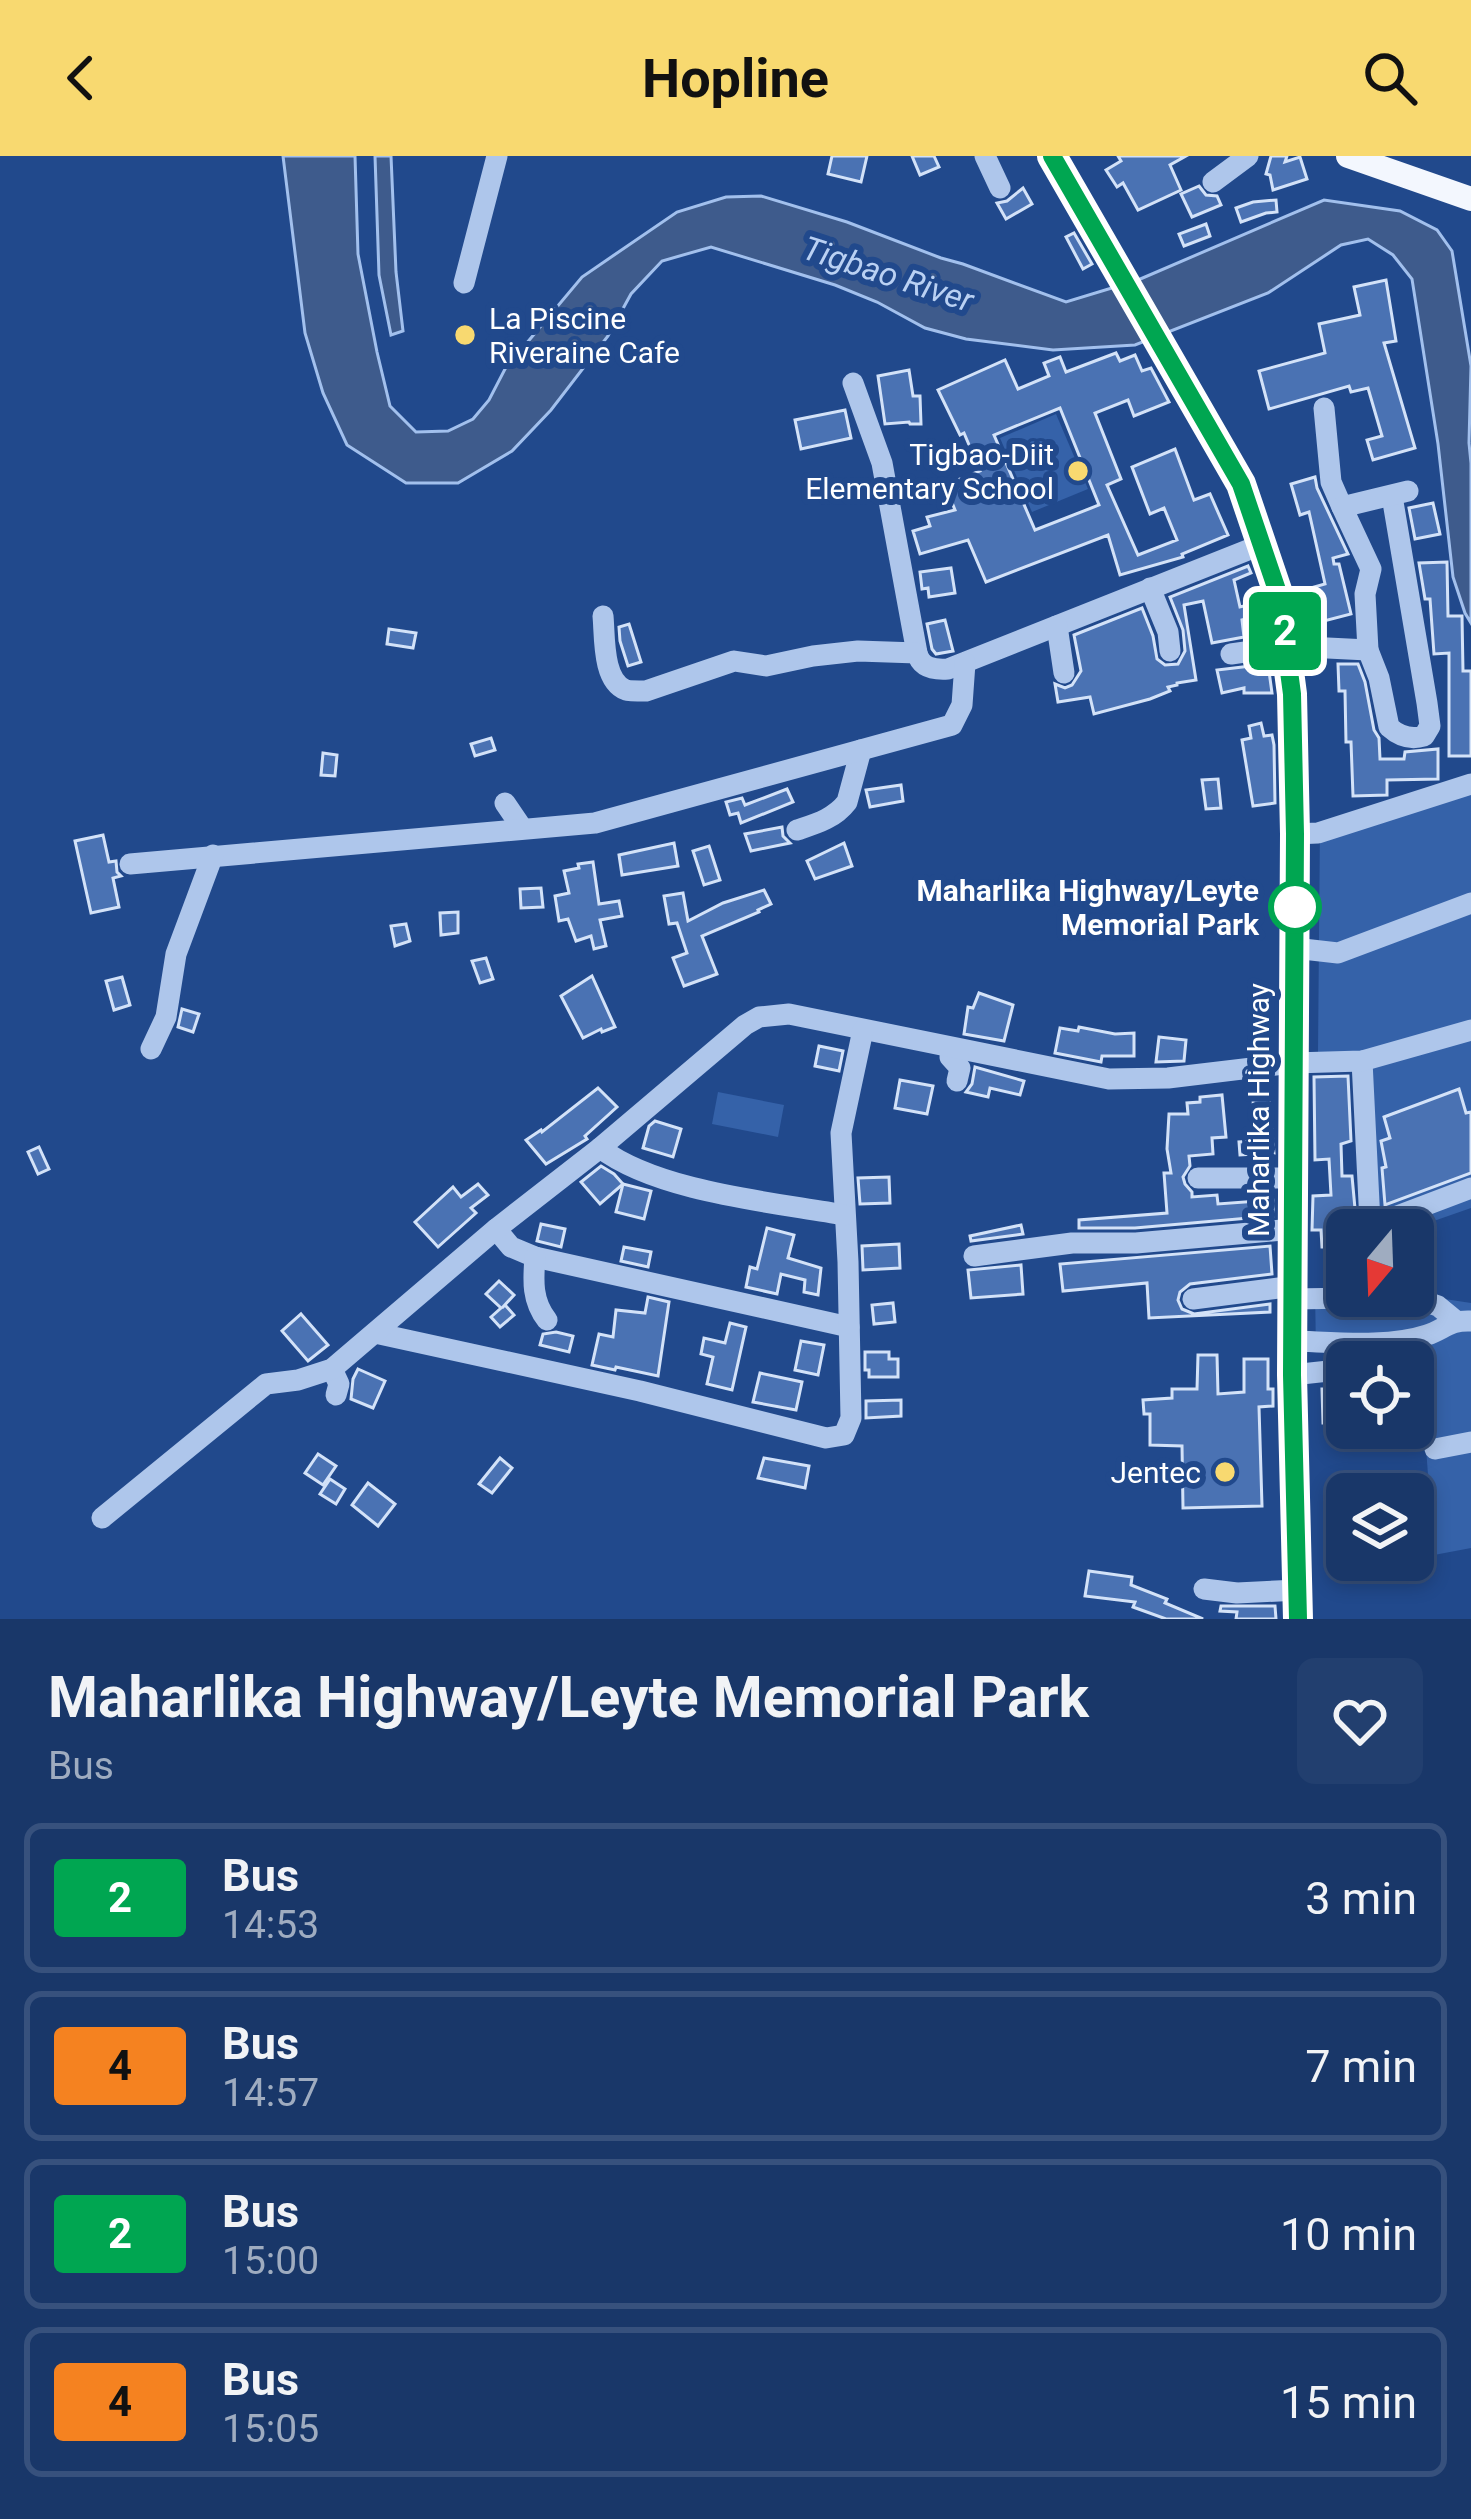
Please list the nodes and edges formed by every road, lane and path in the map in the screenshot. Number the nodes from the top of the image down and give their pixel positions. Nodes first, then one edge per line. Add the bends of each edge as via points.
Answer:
1 (497, 156) edge
2 (985, 156) edge
3 (1052, 156) edge
4 (1248, 156) edge
5 (1348, 156) edge
6 (1398, 164) edge
7 (1213, 182) dead end
8 (1000, 188) dead end
9 (1471, 199) edge
10 (464, 283) dead end
11 (853, 383) dead end
12 (1324, 408) dead end
13 (1342, 507) junction
14 (1263, 544) junction
15 (1402, 565) junction
16 (1371, 569) junction
17 (1150, 588) junction
18 (603, 616) dead end
19 (1057, 626) junction
20 (1287, 646) junction
21 (1368, 650) junction
22 (1170, 651) dead end
23 (916, 653) junction
24 (1231, 654) dead end
25 (965, 663) junction
26 (1064, 673) dead end
27 (861, 750) junction
28 (1471, 784) edge
29 (505, 803) dead end
30 (522, 828) junction
31 (796, 830) dead end
32 (1295, 834) junction
33 (213, 856) junction
34 (130, 864) dead end
35 (1471, 903) edge
36 (1294, 948) junction
37 (862, 1030) junction
38 (1471, 1030) edge
39 (151, 1048) dead end
40 (951, 1048) junction
41 (1362, 1061) junction
42 (1293, 1063) junction
43 (957, 1081) dead end
44 (600, 1148) junction
45 (1198, 1178) dead end
46 (1294, 1178) junction
47 (1471, 1188) edge
48 (844, 1215) junction
49 (496, 1229) junction
50 (1294, 1229) junction
51 (974, 1256) dead end
52 (535, 1257) junction
53 (1293, 1292) junction
54 (1193, 1299) dead end
55 (547, 1320) dead end
56 (1463, 1321) edge
57 (849, 1327) junction
58 (375, 1333) junction
59 (1292, 1341) junction
60 (332, 1369) junction
61 (1326, 1371) edge
62 (1292, 1375) junction
63 (336, 1395) dead end
64 (1471, 1442) edge
65 (1435, 1449) dead end
66 (102, 1518) dead end
67 (1204, 1589) dead end
68 (1298, 1605) edge

1 - 10 street
2 - 8 street
3 - 14 highway, Maharlika Highway via 1241,484
4 - 7 street
5 - 6 main road
6 - 9 main road
11 - 23 street via 882,464
12 - 13 street via 1331,482
13 - 15 street via 1400,494
13 - 16 street
14 - 17 street
14 - 20 highway, Maharlika Highway
15 - 16 street
15 - 21 street via 1430,726 1424,736 1389,727
16 - 21 street
17 - 19 street
17 - 22 street
18 - 23 street via 611,674 633,691 734,661 766,666 858,651
19 - 25 street
19 - 26 street
20 - 21 street
20 - 24 street
20 - 32 highway, Maharlika Highway
23 - 25 street via 936,670
25 - 27 street via 955,722
27 - 30 street via 595,823
27 - 31 street via 842,809
28 - 32 street
29 - 30 street
30 - 33 street
32 - 36 highway, Maharlika Highway
33 - 34 street
33 - 39 street
35 - 36 street via 1338,953
36 - 42 highway, Maharlika Highway
37 - 40 street
37 - 44 street via 789,1014 759,1017
37 - 48 street via 841,1133
38 - 41 street
40 - 42 street via 1109,1079
40 - 43 street
41 - 42 street
41 - 47 street via 1370,1223
42 - 46 highway, Maharlika Highway
44 - 48 street via 656,1177
44 - 49 street
45 - 46 street
46 - 50 highway, Maharlika Highway
48 - 57 street
49 - 52 street
49 - 58 street
50 - 51 street
50 - 53 highway, Maharlika Highway
52 - 55 street via 537,1308
52 - 57 street
53 - 54 street
53 - 56 street via 1412,1297
53 - 59 highway, Maharlika Highway
56 - 59 street via 1387,1341
57 - 58 street via 851,1418 837,1438
58 - 60 street
59 - 62 highway, Maharlika Highway
60 - 63 street
60 - 66 street via 266,1384
61 - 62 street
62 - 68 highway, Maharlika Highway
64 - 65 street
67 - 68 street

